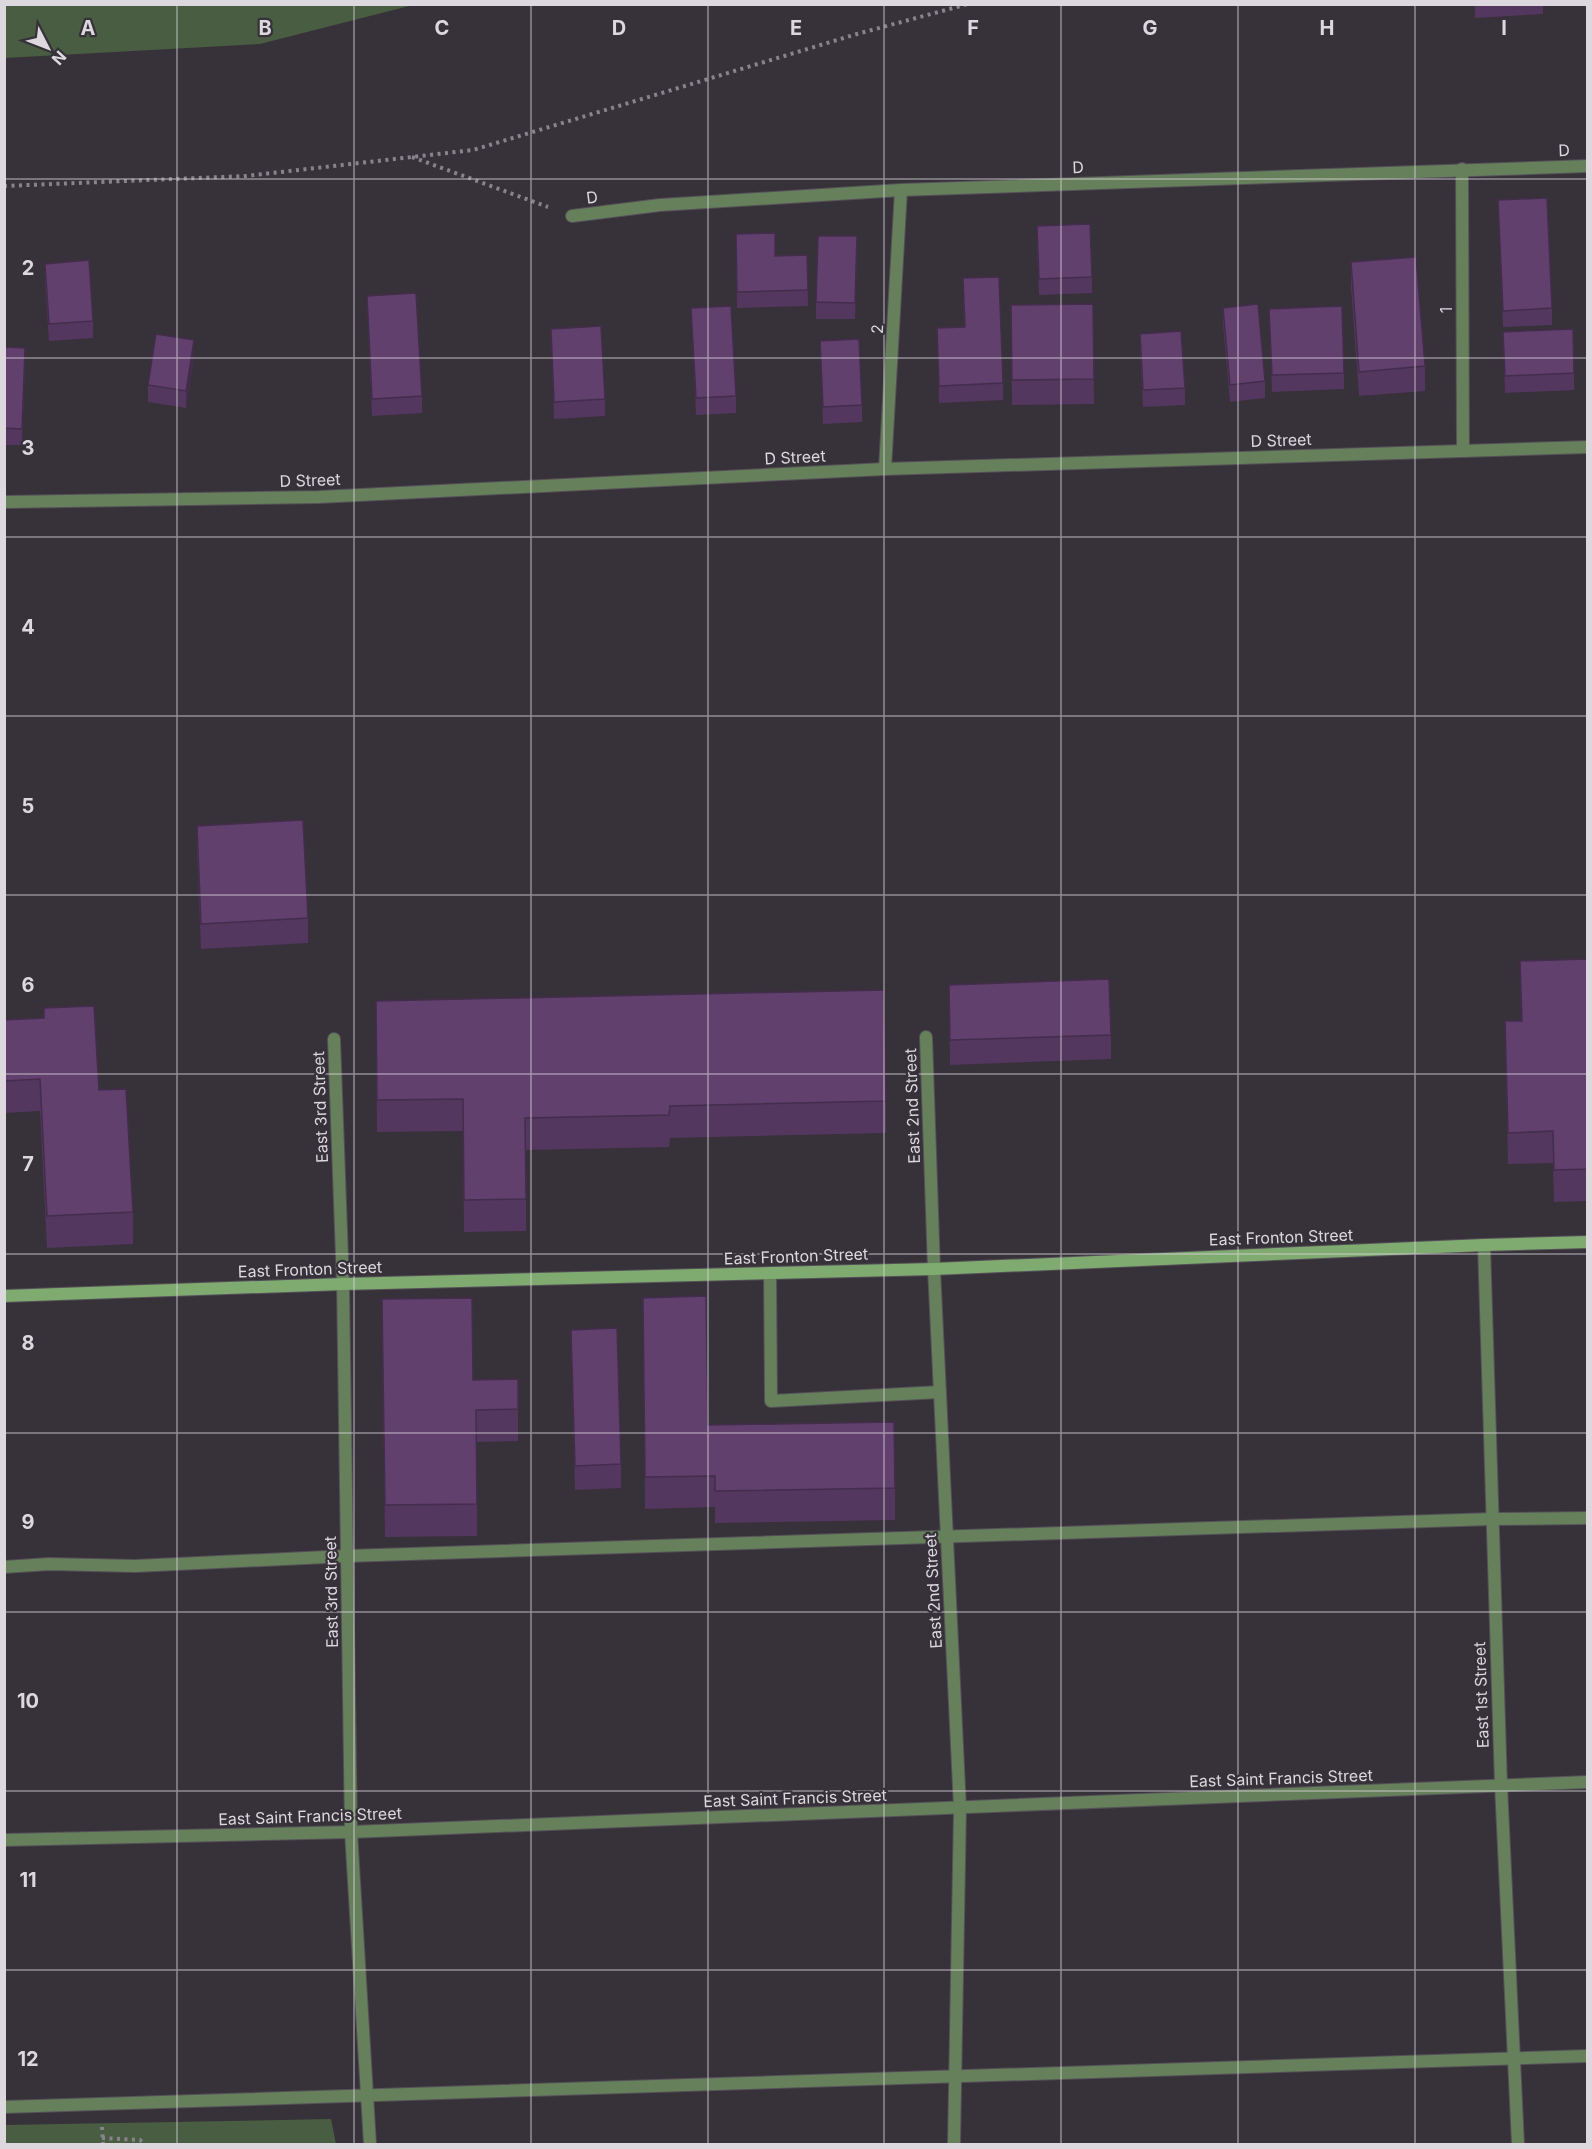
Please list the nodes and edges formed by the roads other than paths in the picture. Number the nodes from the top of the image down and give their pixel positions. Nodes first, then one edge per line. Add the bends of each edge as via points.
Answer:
1 (1587, 166) edge
2 (1462, 169) junction
3 (901, 190) junction
4 (572, 216) road end
5 (1587, 447) edge
6 (1462, 451) junction
7 (885, 469) junction
8 (4, 502) edge
9 (926, 1037) dead end
10 (334, 1039) dead end
11 (1587, 1242) edge
12 (1484, 1245) junction
13 (934, 1269) junction
14 (770, 1273) junction
15 (343, 1284) junction
16 (4, 1296) edge
17 (940, 1392) junction
18 (1587, 1518) edge
19 (1492, 1519) junction
20 (947, 1537) junction
21 (346, 1556) junction
22 (4, 1567) edge
23 (1587, 1782) edge
24 (1501, 1785) junction
25 (960, 1808) junction
26 (351, 1832) junction
27 (4, 1840) edge
28 (1587, 2056) edge
29 (1514, 2059) junction
30 (955, 2077) junction
31 (367, 2096) junction
32 (4, 2107) edge
33 (370, 2145) edge
34 (954, 2145) edge
35 (1518, 2145) edge

1 - 2 street, D
2 - 3 street, D
2 - 6 street, 1
3 - 4 street, D via 660,206
3 - 7 street, 2
5 - 6 street, D Street
6 - 7 street, D Street
7 - 8 street, D Street via 319,497
9 - 13 street, East 2nd Street
10 - 15 street, East 3rd Street
11 - 12 main road, East Fronton Street
12 - 13 main road, East Fronton Street
12 - 19 street, East 1st Street
13 - 14 main road, East Fronton Street
13 - 17 street, East 2nd Street
14 - 15 main road, East Fronton Street
14 - 17 street via 771,1401
15 - 16 main road, East Fronton Street
15 - 21 street, East 3rd Street
17 - 20 street, East 2nd Street
18 - 19 street
19 - 20 street
19 - 24 street, East 1st Street
20 - 21 street
20 - 25 street, East 2nd Street
21 - 22 street via 135,1566
21 - 26 street, East 3rd Street
23 - 24 street, East Saint Francis Street
24 - 25 street, East Saint Francis Street
24 - 29 street, East 1st Street
25 - 26 street, East Saint Francis Street
25 - 30 street, East 2nd Street
26 - 27 street, East Saint Francis Street
26 - 31 street, East 3rd Street
28 - 29 street
29 - 30 street
29 - 35 street, East 1st Street
30 - 31 street
30 - 34 street, East 2nd Street
31 - 32 street
31 - 33 street, East 3rd Street

